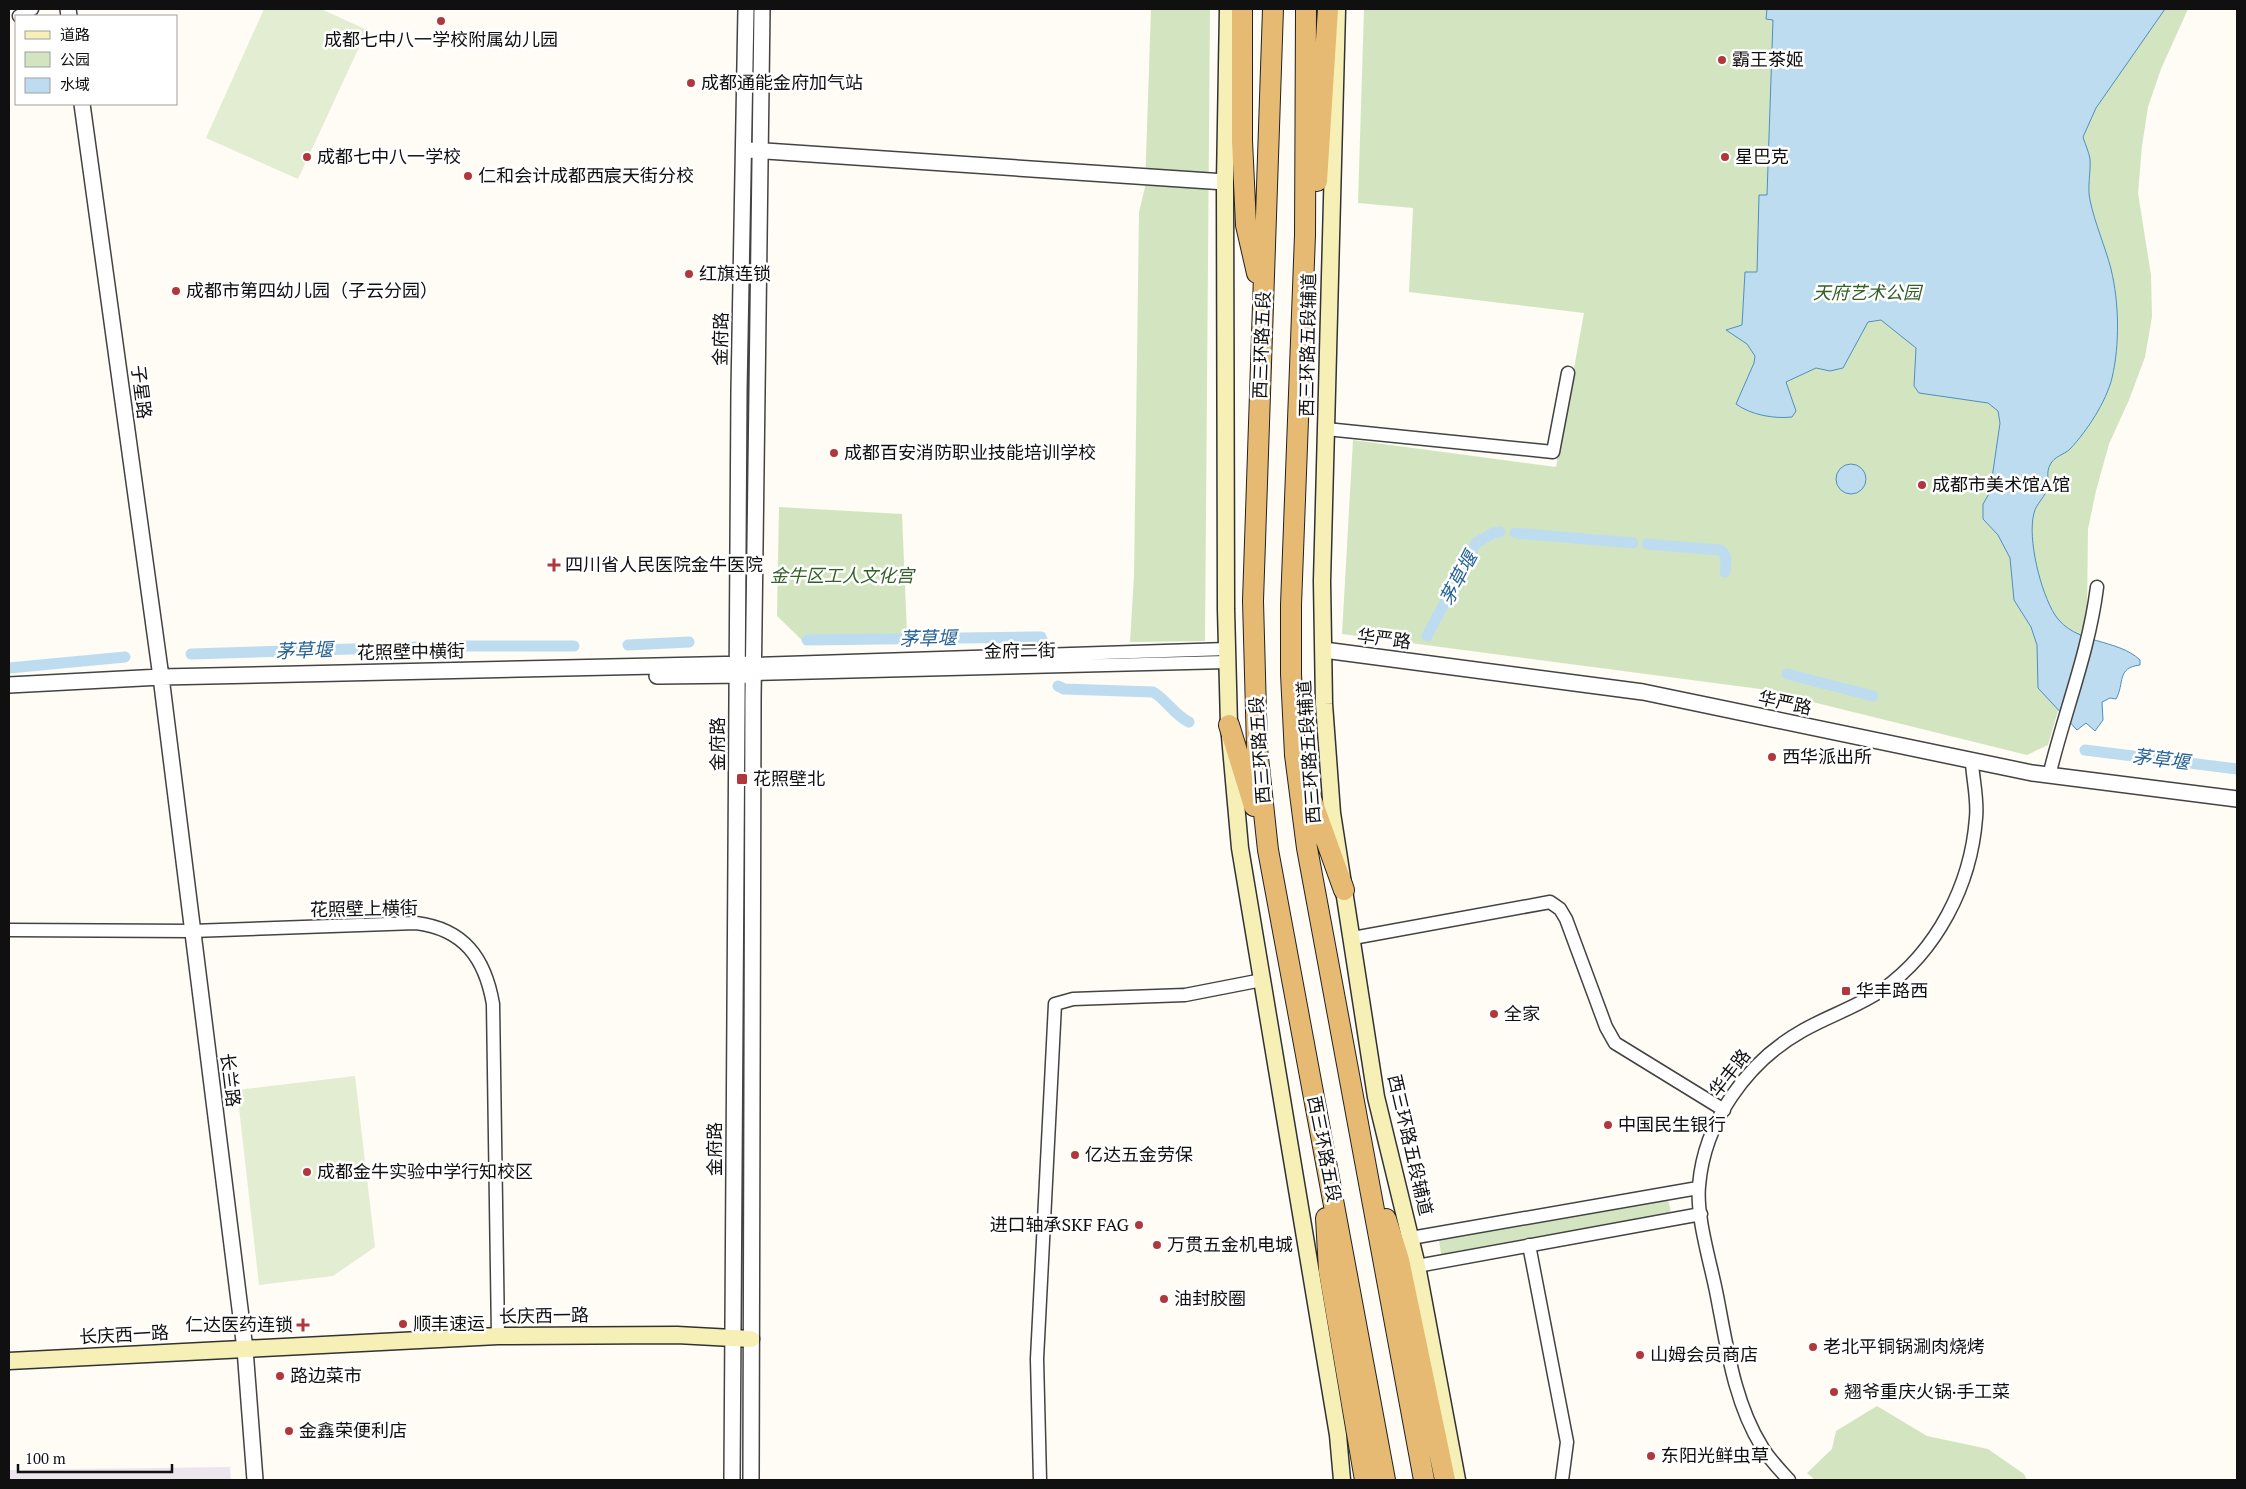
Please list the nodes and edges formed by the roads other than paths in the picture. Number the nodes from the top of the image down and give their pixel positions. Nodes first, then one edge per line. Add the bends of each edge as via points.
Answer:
1 (746, 9) edge
2 (762, 9) edge
3 (1237, 9) edge
4 (1273, 9) edge
5 (1306, 9) edge
6 (1328, 9) edge
7 (1337, 9) edge
8 (82, 105) edge
9 (744, 150) junction
10 (760, 151) junction
11 (1225, 182) junction
12 (1305, 235) junction
13 (1263, 302) junction
14 (1568, 373) dead end
15 (1326, 429) junction
16 (2097, 587) dead end
17 (1324, 650) junction
18 (1227, 655) junction
19 (753, 669) junction
20 (738, 670) junction
21 (161, 681) junction
22 (9, 685) edge
23 (9, 695) edge
24 (1229, 725) junction
25 (1295, 756) junction
26 (1972, 763) junction
27 (2049, 776) junction
28 (2237, 799) edge
29 (1268, 850) junction
30 (1344, 890) junction
31 (9, 930) edge
32 (192, 932) junction
33 (1352, 938) junction
34 (1262, 980) junction
35 (1724, 1110) junction
36 (1358, 1128) junction
37 (1320, 1130) junction
38 (1698, 1188) junction
39 (1701, 1214) junction
40 (1411, 1238) junction
41 (1529, 1245) junction
42 (1408, 1263) junction
43 (498, 1336) junction
44 (733, 1338) junction
45 (751, 1339) junction
46 (245, 1349) junction
47 (9, 1361) edge
48 (254, 1480) edge
49 (732, 1480) edge
50 (751, 1480) edge
51 (1040, 1480) edge
52 (1342, 1480) edge
53 (1365, 1480) edge
54 (1385, 1480) edge
55 (1424, 1480) edge
56 (1445, 1480) edge
57 (1457, 1480) edge
58 (1562, 1480) edge
59 (1789, 1480) edge

1 - 9 street, 金府路
2 - 10 street, 金府路
3 - 11 main road
3 - 13 highway via 1246,225
4 - 13 highway, 西三环路五段
5 - 12 highway, 西三环路五段
6 - 12 highway via 1316,196
7 - 15 main road, 西三环路五段辅道
8 - 21 street, 子星路
9 - 10 street
9 - 20 street, 金府路
10 - 11 street
10 - 19 street, 金府路
11 - 18 main road
12 - 25 highway, 西三环路五段 via 1291,605
13 - 29 highway, 西三环路五段 via 1253,601 1257,748
14 - 15 street via 1553,452
15 - 17 main road, 西三环路五段辅道 via 1322,581
16 - 27 street via 2085,651
17 - 26 street, 华严路 via 1642,692
17 - 30 main road, 西三环路五段辅道 via 1324,704 1332,813
18 - 19 street, 金府二街
18 - 24 main road
19 - 20 street, 花照壁中横街
19 - 45 street, 金府路
20 - 21 street, 花照壁中横街 via 443,679
20 - 44 street, 金府路
21 - 22 street, 花照壁中横街
21 - 23 street, 花照壁中横街
21 - 32 street, 长兰路
24 - 29 highway
24 - 34 main road via 1240,848
25 - 30 highway
25 - 36 highway, 西三环路五段 via 1307,848
26 - 27 street, 华严路
26 - 35 street, 华丰路 via 1976,818 1966,870 1950,914 1926,949 1882,989 1801,1031 1764,1058 1732,1095
27 - 28 street, 华严路
29 - 37 highway, 西三环路五段
30 - 33 main road, 西三环路五段辅道
31 - 32 street, 花照壁上横街
32 - 43 street, 花照壁上横街 via 433,925 462,940 475,954 489,985 493,1004
32 - 46 street, 长兰路
33 - 35 street via 1550,902 1566,919 1615,1043
33 - 40 main road, 西三环路五段辅道 via 1376,1097
34 - 51 street via 1185,995 1073,999 1055,1004 1037,1359
34 - 52 main road via 1338,1435
35 - 38 street, 华丰路 via 1713,1126 1702,1159
36 - 42 highway
36 - 55 highway, 西三环路五段
37 - 53 highway via 1329,1271
37 - 54 highway, 西三环路五段
38 - 39 street, 华丰路
38 - 40 street
39 - 41 street
39 - 59 street, 华丰路 via 1730,1361 1744,1412 1762,1449
40 - 42 main road, 西三环路五段辅道
41 - 42 street
41 - 58 street via 1567,1442
42 - 56 highway
42 - 57 main road, 西三环路五段辅道
43 - 44 main road, 长庆西一路 via 677,1334
43 - 46 main road, 长庆西一路
44 - 45 main road, 长庆西一路
44 - 49 street, 金府路
45 - 50 street, 金府路
46 - 47 main road, 长庆西一路
46 - 48 street, 长兰路

